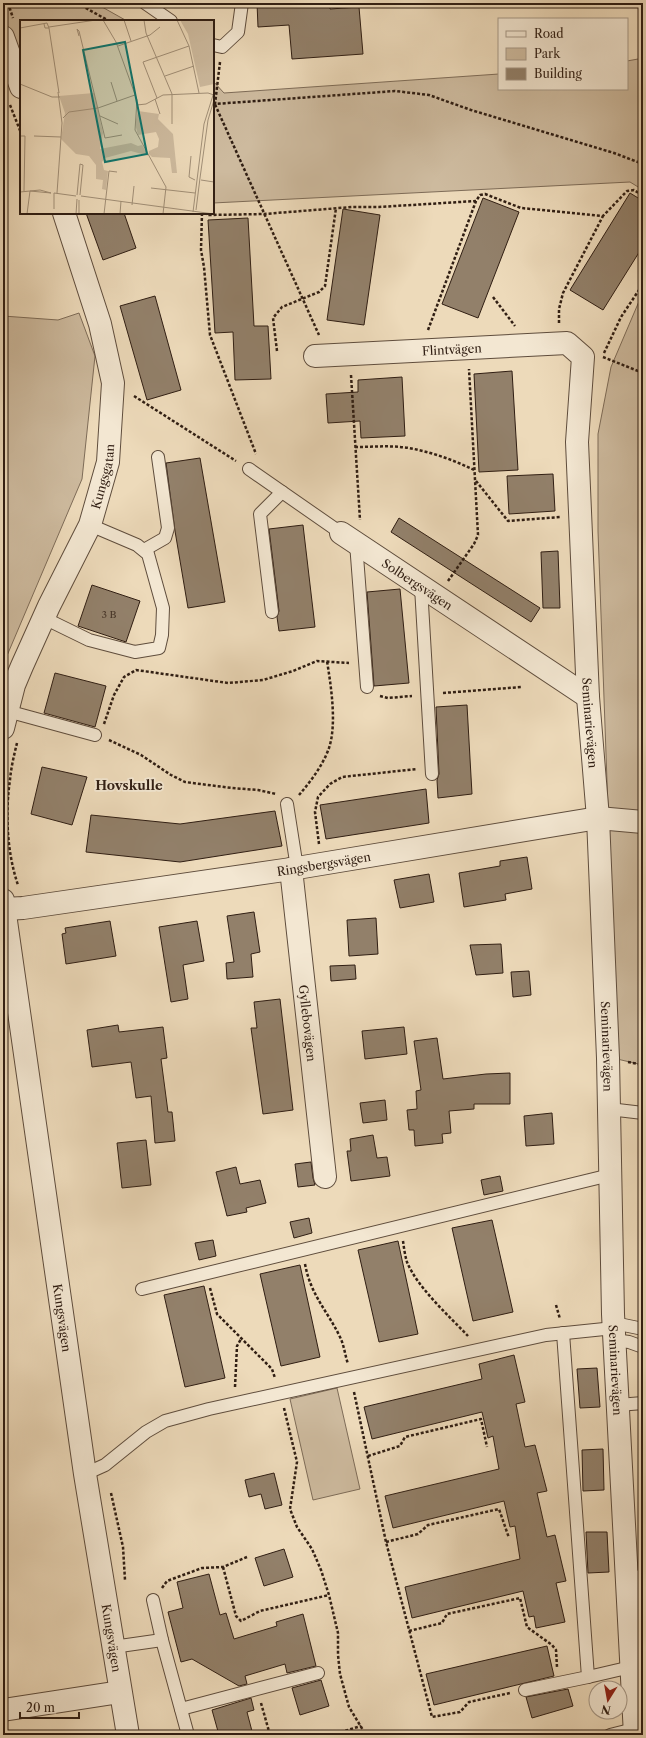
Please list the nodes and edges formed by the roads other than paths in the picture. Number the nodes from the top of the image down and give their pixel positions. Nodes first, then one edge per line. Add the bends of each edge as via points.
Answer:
1 (145, 3) edge
2 (242, 3) edge
3 (170, 20) edge
4 (3, 37) edge
5 (217, 46) edge
6 (15, 93) edge
7 (64, 214) edge
8 (331, 356) road end
9 (592, 357) joint
10 (158, 457) dead end
11 (248, 469) road end
12 (282, 492) junction
13 (90, 525) junction
14 (353, 541) junction
15 (144, 550) junction
16 (429, 592) junction
17 (272, 612) dead end
18 (44, 618) junction
19 (367, 687) dead end
20 (588, 697) junction
21 (12, 718) edge
22 (95, 735) road end
23 (432, 771) road end
24 (287, 804) road end
25 (598, 818) junction
26 (643, 822) edge
27 (294, 868) junction
28 (10, 906) edge
29 (609, 1109) junction
30 (643, 1113) edge
31 (610, 1175) junction
32 (325, 1177) dead end
33 (142, 1289) dead end
34 (643, 1329) edge
35 (614, 1330) junction
36 (563, 1333) junction
37 (643, 1347) edge
38 (643, 1403) edge
39 (618, 1405) junction
40 (94, 1470) junction
41 (635, 1576) edge
42 (153, 1600) road end
43 (162, 1640) junction
44 (113, 1647) junction
45 (631, 1667) junction
46 (318, 1673) dead end
47 (588, 1677) junction
48 (525, 1690) road end
49 (120, 1692) junction
50 (181, 1709) junction
51 (3, 1710) edge
52 (635, 1732) edge
53 (128, 1735) edge
54 (188, 1735) edge
55 (610, 1735) edge

1 - 3 lane
2 - 5 lane via 238,32
4 - 6 street
7 - 13 street, Kungsgatan via 100,324 113,383 108,462
8 - 9 street, Flintvägen via 567,343
9 - 20 street, Seminarievägen via 577,442
10 - 15 lane via 168,528 165,538
11 - 12 lane, Solbergsvägen
12 - 14 lane, Solbergsvägen
12 - 17 lane via 260,514
13 - 15 lane
13 - 18 street, Kungsgatan
14 - 16 street, Solbergsvägen
14 - 19 lane
15 - 18 lane via 148,554 163,608 159,648 135,652 90,640
16 - 20 street, Solbergsvägen
16 - 23 lane
18 - 21 street, Kungsgatan via 14,685
20 - 25 street, Seminarievägen
21 - 22 lane
24 - 27 lane
25 - 26 street, Ringsbergsvägen
25 - 27 street, Ringsbergsvägen
25 - 29 street, Seminarievägen
27 - 28 street, Ringsbergsvägen
27 - 32 street, Gyllebovägen
28 - 40 street, Kungsvägen
29 - 30 lane
29 - 31 street, Seminarievägen
31 - 33 lane
31 - 35 street, Seminarievägen
34 - 35 lane
35 - 36 lane
35 - 37 lane via 629,1342
35 - 39 street, Seminarievägen
36 - 40 lane via 351,1377 165,1421
36 - 47 lane
38 - 39 lane
39 - 41 street, Seminarievägen
40 - 44 street, Kungsvägen
41 - 45 street, Seminarievägen
42 - 43 lane
43 - 44 lane
43 - 50 lane
44 - 49 street, Kungsvägen
45 - 47 lane
45 - 52 street, Seminarievägen
46 - 50 lane
47 - 48 lane
49 - 51 street
49 - 53 street, Kungsvägen
50 - 54 lane
52 - 55 lane

